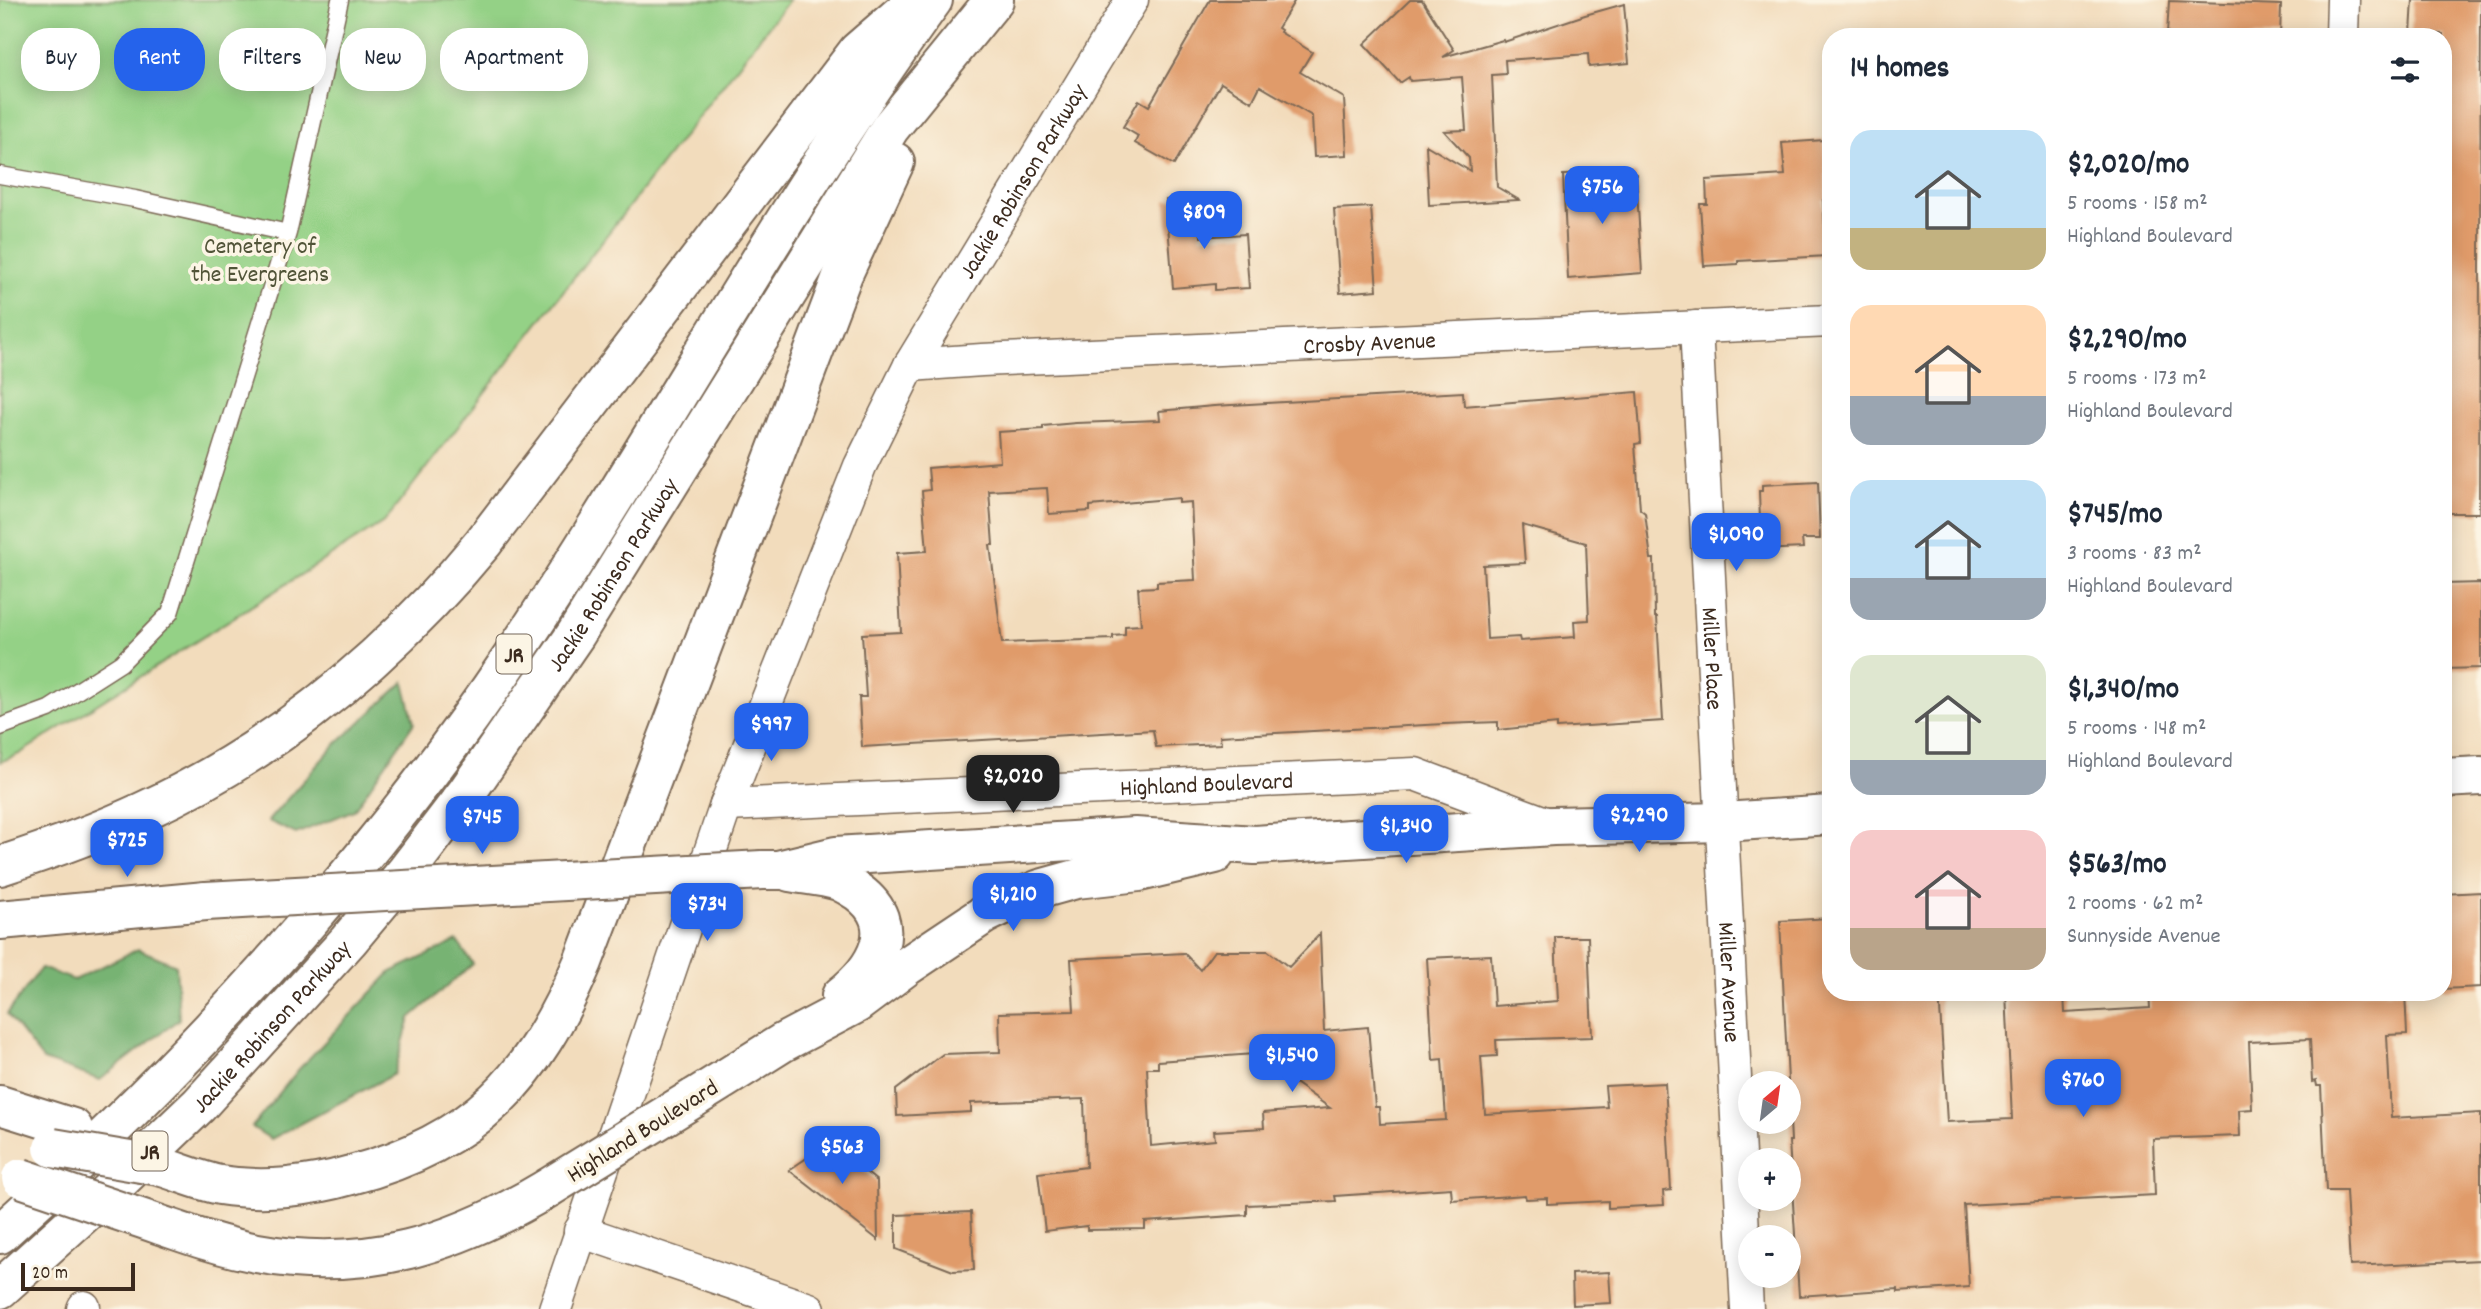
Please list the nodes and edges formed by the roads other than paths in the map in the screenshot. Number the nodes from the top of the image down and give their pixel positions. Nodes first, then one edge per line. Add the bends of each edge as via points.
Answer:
1 (340, 0) edge
2 (916, 0) edge
3 (933, 0) edge
4 (1132, 0) edge
5 (2343, 0) edge
6 (990, 5) edge
7 (2342, 28) edge
8 (0, 175) edge
9 (288, 233) junction
10 (1822, 321) edge
11 (1696, 327) junction
12 (910, 365) junction
13 (0, 727) edge
14 (2481, 776) edge
15 (2452, 778) edge
16 (726, 805) junction
17 (1822, 816) edge
18 (1723, 822) junction
19 (1553, 826) junction
20 (1255, 845) junction
21 (0, 866) edge
22 (770, 870) junction
23 (0, 920) edge
24 (782, 1043) junction
25 (0, 1105) edge
26 (0, 1131) edge
27 (159, 1166) junction
28 (0, 1171) edge
29 (580, 1231) junction
30 (0, 1234) edge
31 (0, 1289) edge
32 (555, 1309) edge
33 (808, 1309) edge
34 (1747, 1309) edge

1 - 9 lane
2 - 21 main road via 858,51 483,543 391,644 315,709 237,762 144,811
3 - 30 main road, Jackie Robinson Parkway / JR via 806,186 587,542 432,770 346,880 251,986 152,1089
4 - 12 street, Jackie Robinson Parkway
5 - 7 street
6 - 27 main road via 911,132 862,229 583,962 540,1047 471,1122 393,1164 290,1187 220,1185
6 - 31 main road, Jackie Robinson Parkway / JR via 890,128 576,634 428,842 348,941 199,1105
8 - 9 lane
9 - 13 lane via 170,613 121,663 49,709
10 - 11 street, Crosby Avenue
11 - 12 street, Crosby Avenue
11 - 18 street, Miller Place
12 - 16 street, Jackie Robinson Parkway via 860,466
14 - 15 main road
16 - 19 street, Highland Boulevard via 1415,774
16 - 29 street, Jackie Robinson Parkway
17 - 18 main road, Highland Boulevard
18 - 19 main road, Highland Boulevard
18 - 34 street, Miller Avenue
19 - 20 main road, Highland Boulevard
20 - 22 main road, Highland Boulevard via 1135,837 836,856
20 - 24 main road, Highland Boulevard via 1040,889 985,914 856,1004
22 - 23 main road, Highland Boulevard, bridge via 206,901
22 - 24 main road via 839,881 876,909 881,921 880,945 868,968 845,993
24 - 28 main road, Highland Boulevard, bridge via 495,1219 461,1234 385,1254 295,1258 256,1252 203,1239
25 - 27 main road, bridge via 73,1128
26 - 27 main road, bridge via 53,1148
29 - 32 street, Jackie Robinson Parkway
29 - 33 street

